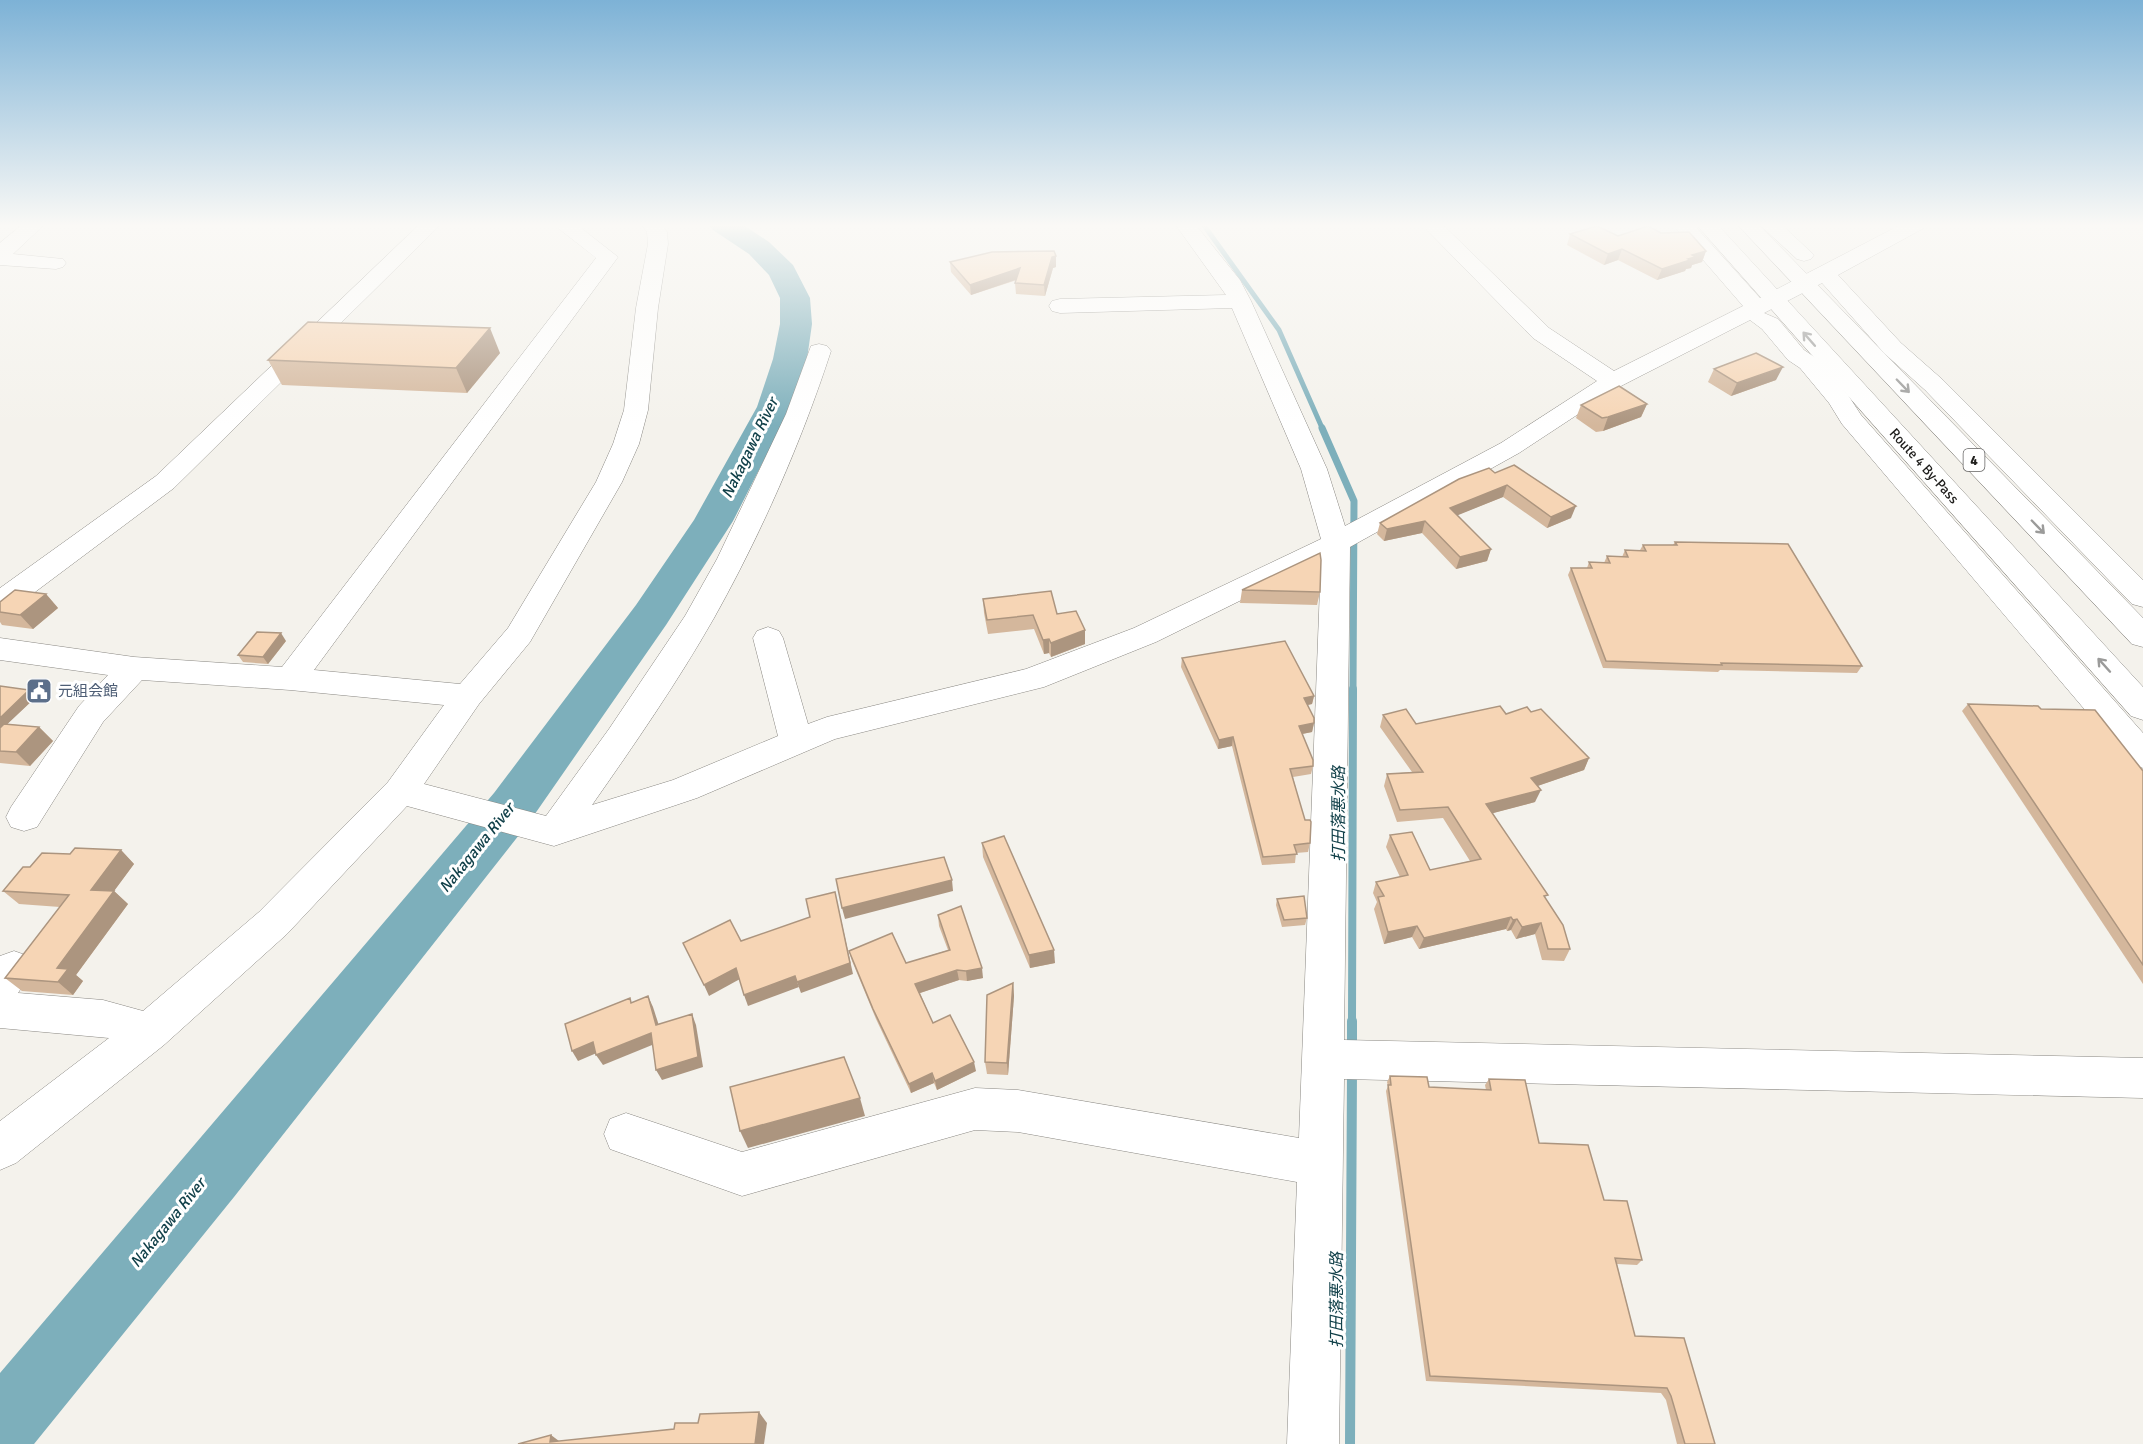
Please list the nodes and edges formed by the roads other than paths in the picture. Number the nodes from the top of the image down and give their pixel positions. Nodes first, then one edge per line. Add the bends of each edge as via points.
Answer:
1 (361, 291) edge
2 (582, 291) edge
3 (651, 291) edge
4 (1235, 291) edge
5 (1499, 291) edge
6 (1747, 291) edge
7 (1752, 291) edge
8 (1791, 291) edge
9 (1815, 291) edge
10 (1842, 291) edge
11 (1240, 301) junction
12 (1060, 306) dead end
13 (1763, 308) junction
14 (1880, 349) junction
15 (819, 351) dead end
16 (1833, 379) junction
17 (1613, 381) junction
18 (1336, 543) junction
19 (2143, 597) edge
20 (0, 603) edge
21 (2143, 637) edge
22 (768, 638) dead end
23 (0, 649) edge
24 (134, 668) junction
25 (290, 679) junction
26 (468, 696) junction
27 (2143, 708) edge
28 (796, 742) junction
29 (2143, 755) edge
30 (400, 791) junction
31 (24, 817) dead end
32 (554, 832) junction
33 (0, 1010) edge
34 (149, 1032) junction
35 (1323, 1059) junction
36 (2143, 1078) edge
37 (626, 1134) dead end
38 (0, 1148) edge
39 (1320, 1164) junction
40 (1313, 1444) edge

1 - 20 main road via 165,482
2 - 25 main road
3 - 26 main road via 636,410 609,482 519,635
4 - 11 main road
5 - 17 main road via 1541,333
6 - 13 main road
7 - 13 main road
8 - 13 main road
9 - 14 main road, 4
10 - 14 main road via 1874,330
11 - 12 main road
11 - 18 main road via 1314,469
13 - 16 main road via 1770,324 1796,355
13 - 17 main road
14 - 19 main road via 1934,385
14 -> 21 main road, 4
15 - 32 main road via 798,414 726,569 621,738
27 -> 16 main road, Route 4 By-Pass
16 - 29 main road via 1839,400 1851,419
17 - 18 main road via 1510,448
18 - 28 main road via 1145,635 1033,680 827,729
18 - 35 main road
22 - 28 main road
23 - 24 main road
24 - 25 main road
24 - 31 main road via 91,714
25 - 26 main road
26 - 30 main road
28 - 32 main road via 685,789
30 - 32 main road
30 - 34 main road via 273,923
33 - 34 main road via 103,1018
34 - 38 main road
35 - 36 main road
35 - 39 main road
37 - 39 main road via 742,1174 975,1108 1018,1111
39 - 40 main road

